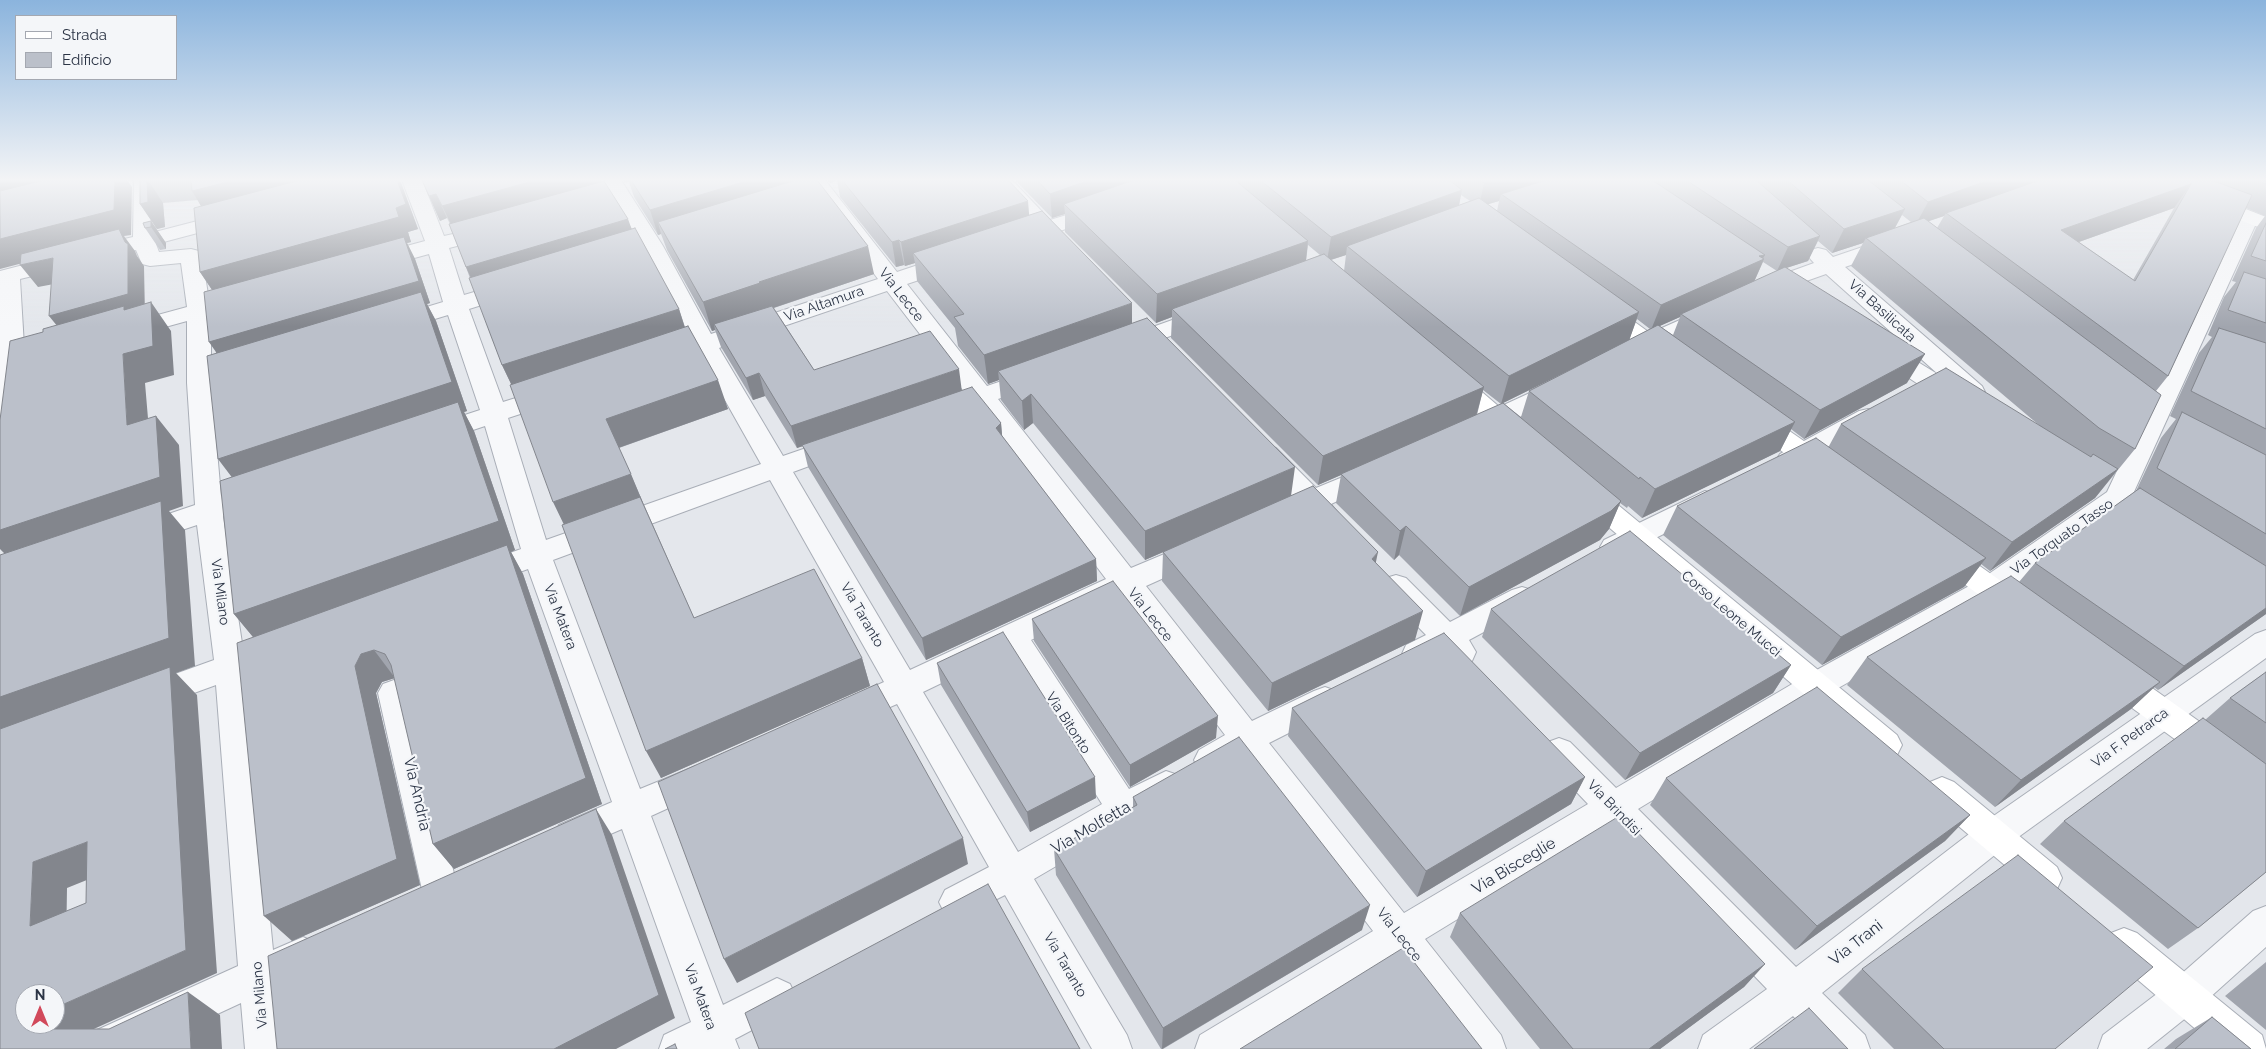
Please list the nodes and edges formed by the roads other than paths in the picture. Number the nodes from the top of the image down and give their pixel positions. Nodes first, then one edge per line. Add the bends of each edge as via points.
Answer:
1 (142, 229) edge
2 (190, 229) edge
3 (431, 229) edge
4 (641, 229) edge
5 (851, 229) edge
6 (1046, 229) joint
7 (1901, 229) edge
8 (2253, 229) edge
9 (475, 234) edge
10 (1799, 239) edge
11 (144, 241) junction
12 (437, 245) junction
13 (1000, 245) edge
14 (106, 251) edge
15 (973, 254) edge
16 (77, 258) edge
17 (1074, 258) edge
18 (1829, 264) junction
19 (1752, 267) edge
20 (351, 268) edge
21 (5, 277) edge
22 (891, 282) junction
23 (530, 283) edge
24 (1777, 283) junction
25 (1585, 297) edge
26 (1801, 299) edge
27 (237, 300) edge
28 (456, 305) junction
29 (1232, 306) edge
30 (199, 311) junction
31 (1129, 314) edge
32 (380, 328) edge
33 (1150, 335) junction
34 (106, 337) edge
35 (1867, 340) edge
36 (1648, 342) junction
37 (706, 344) junction
38 (1106, 352) edge
39 (1170, 356) edge
40 (1612, 360) edge
41 (1429, 362) edge
42 (641, 365) edge
43 (1052, 371) edge
44 (1688, 371) edge
45 (1577, 378) edge
46 (1933, 382) junction
47 (577, 386) edge
48 (980, 398) junction
49 (1737, 406) edge
50 (494, 413) junction
51 (925, 416) edge
52 (1497, 419) junction
53 (0, 430) edge
54 (1245, 432) edge
55 (1453, 438) edge
56 (860, 439) edge
57 (411, 442) edge
58 (1534, 449) edge
59 (1802, 453) junction
60 (1401, 462) edge
61 (777, 467) junction
62 (1767, 470) edge
63 (1563, 474) edge
64 (1841, 481) edge
65 (2094, 483) edge
66 (282, 486) edge
67 (1723, 492) edge
68 (1313, 501) junction
69 (2126, 503) junction
70 (209, 511) junction
71 (1259, 524) edge
72 (1340, 529) edge
73 (1636, 535) junction
74 (1920, 538) edge
75 (1223, 540) edge
76 (118, 542) edge
77 (536, 555) junction
78 (1585, 563) edge
79 (1380, 570) edge
80 (462, 582) edge
81 (1550, 582) edge
82 (1125, 583) junction
83 (1990, 588) junction
84 (2037, 622) edge
85 (1012, 636) junction
86 (1448, 639) junction
87 (2266, 642) edge
88 (295, 644) edge
89 (2093, 662) edge
90 (230, 667) junction
91 (1387, 670) edge
92 (1482, 674) edge
93 (1815, 686) junction
94 (904, 687) junction
95 (1352, 687) edge
96 (394, 694) edge
97 (129, 704) edge
98 (2164, 714) junction
99 (823, 724) edge
100 (1537, 730) edge
101 (1246, 739) junction
102 (723, 768) edge
103 (2266, 787) edge
104 (1613, 807) junction
105 (632, 808) junction
106 (1124, 809) junction
107 (1994, 836) junction
108 (541, 849) edge
109 (1012, 873) junction
110 (2062, 893) edge
111 (442, 894) edge
112 (932, 915) edge
113 (2266, 923) edge
114 (2100, 925) edge
115 (1399, 934) junction
116 (328, 945) edge
117 (258, 976) junction
118 (800, 985) edge
119 (1794, 992) junction
120 (2184, 996) junction
121 (716, 1040) edge
122 (100, 1049) edge
123 (264, 1049) edge
124 (678, 1049) edge
125 (1113, 1049) edge
126 (1214, 1049) edge
127 (1487, 1049) edge
128 (1717, 1049) edge
129 (1850, 1049) edge
130 (2117, 1049) edge
131 (2248, 1049) edge

1 - 11 street
2 - 11 street
3 - 12 street, Via Matera
4 - 37 street, Via Taranto
5 - 22 street, Via Lecce
6 - 13 street
6 - 17 street
7 - 18 street via 1910,236
8 - 69 street, Via Torquato Tasso via 2201,343 2154,420
9 - 12 street
10 - 18 street, Via Basilicata
11 - 14 street
11 - 30 street, Via Milano via 150,259 191,256
12 - 20 street
12 - 28 street, Via Matera
15 - 22 street, Via Altamura
16 - 21 street
18 - 24 street
18 - 46 street, Via Basilicata via 1985,409
19 - 24 street
21 - 53 street via 22,360
22 - 37 street, Via Altamura
22 - 48 street, Via Lecce
23 - 28 street
24 - 26 street
24 - 36 street
25 - 36 street
27 - 30 street
28 - 32 street
28 - 50 street, Via Matera
29 - 33 street
30 - 34 street
30 - 70 street, Via Milano via 208,380
31 - 33 street
33 - 38 street
33 - 39 street
35 - 46 street
36 - 40 street
36 - 44 street
37 - 42 street, Via Altamura
37 - 61 street, Via Taranto
41 - 52 street
43 - 48 street
45 - 52 street
46 - 59 street
47 - 50 street
48 - 51 street
48 - 82 street, Via Lecce
49 - 59 street
50 - 57 street
50 - 77 street, Via Matera
52 - 55 street
52 - 58 street
54 - 68 street
56 - 61 street
59 - 62 street
59 - 64 street
60 - 68 street
61 - 77 street
61 - 94 street, Via Taranto
63 - 73 street, Corso Leone Mucci
65 - 69 street
66 - 70 street
67 - 73 street
68 - 71 street
68 - 72 street
69 - 83 street, Via Torquato Tasso
70 - 76 street
70 - 90 street, Via Milano
73 - 78 street
73 - 93 street, Corso Leone Mucci
74 - 83 street
75 - 82 street
77 - 80 street
77 - 105 street, Via Matera
79 - 86 street
81 - 86 street
82 - 85 street
82 - 101 street, Via Lecce
83 - 84 street
83 - 93 street, Via Torquato Tasso
85 - 94 street
85 - 106 street, Via Bitonto
86 - 91 street
86 - 92 street
87 - 98 street, Via F. Petrarca
88 - 90 street
89 - 98 street
90 - 97 street
90 - 117 street, Via Milano
93 - 104 street, Via Bisceglie
93 - 107 street, Corso Leone Mucci
94 - 99 street
94 - 109 street, Via Taranto
95 - 101 street, Via Molfetta
96 - 111 street, Via Andria
98 - 103 street
98 - 107 street, Via F. Petrarca
100 - 104 street, Via Brindisi
101 - 106 street, Via Molfetta
101 - 115 street, Via Lecce
102 - 105 street
104 - 115 street, Via Bisceglie
104 - 119 street, Via Brindisi
105 - 108 street
105 - 121 street, Via Matera
106 - 109 street, Via Molfetta
107 - 110 street, Corso Leone Mucci
107 - 119 street, Via Trani
109 - 112 street, Via Molfetta
109 - 125 street, Via Taranto
113 - 120 street
114 - 120 street
115 - 126 street, Via Bisceglie
115 - 127 street, Via Lecce
116 - 117 street
117 - 122 street
117 - 123 street, Via Milano
118 - 121 street
119 - 128 street, Via Trani
119 - 129 street, Via Brindisi
120 - 130 street
120 - 131 street
121 - 124 street

